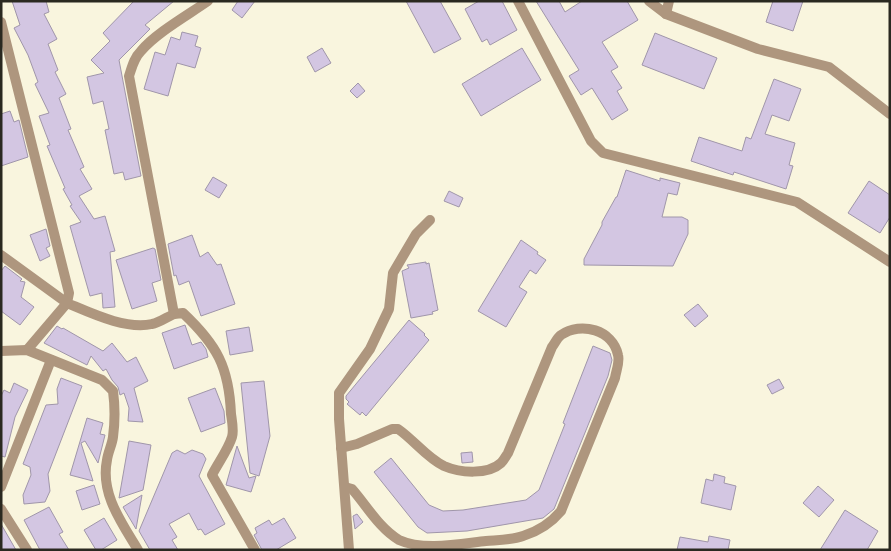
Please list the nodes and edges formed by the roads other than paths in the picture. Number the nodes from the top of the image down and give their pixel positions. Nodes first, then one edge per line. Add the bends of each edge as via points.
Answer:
1 (208, 1) edge
2 (518, 1) edge
3 (649, 1) edge
4 (669, 1) edge
5 (666, 14) junction
6 (1, 22) edge
7 (890, 114) edge
8 (430, 220) dead end
9 (1, 255) edge
10 (890, 262) edge
11 (67, 303) junction
12 (174, 314) junction
13 (27, 350) junction
14 (1, 351) edge
15 (51, 360) junction
16 (342, 448) junction
17 (1, 487) edge
18 (344, 487) junction
19 (1, 509) edge
20 (28, 550) edge
21 (138, 550) edge
22 (255, 550) edge
23 (350, 550) edge

1 - 12 street via 151,41 140,52 129,76
2 - 10 street via 591,141 603,153 798,202
3 - 5 street
4 - 5 street
5 - 7 street via 758,49 829,67
6 - 11 street via 69,293
8 - 16 street via 416,234 393,273 389,309 370,349 339,393
9 - 11 street
11 - 12 street via 98,317 128,324 152,324
11 - 13 street
12 - 22 street via 183,314 199,328 212,344 226,372 233,436 212,475
13 - 14 street
13 - 15 street
15 - 17 street
15 - 21 street via 102,380 113,390 114,423 107,460 108,486 114,510
16 - 18 street
16 - 18 street via 392,429 398,430 445,466 482,471 492,468 508,453 552,347 562,335 570,330 594,330 611,340 618,355 615,378 561,511 540,529 506,539 441,546 410,544 387,531 352,489
18 - 23 street
19 - 20 street

